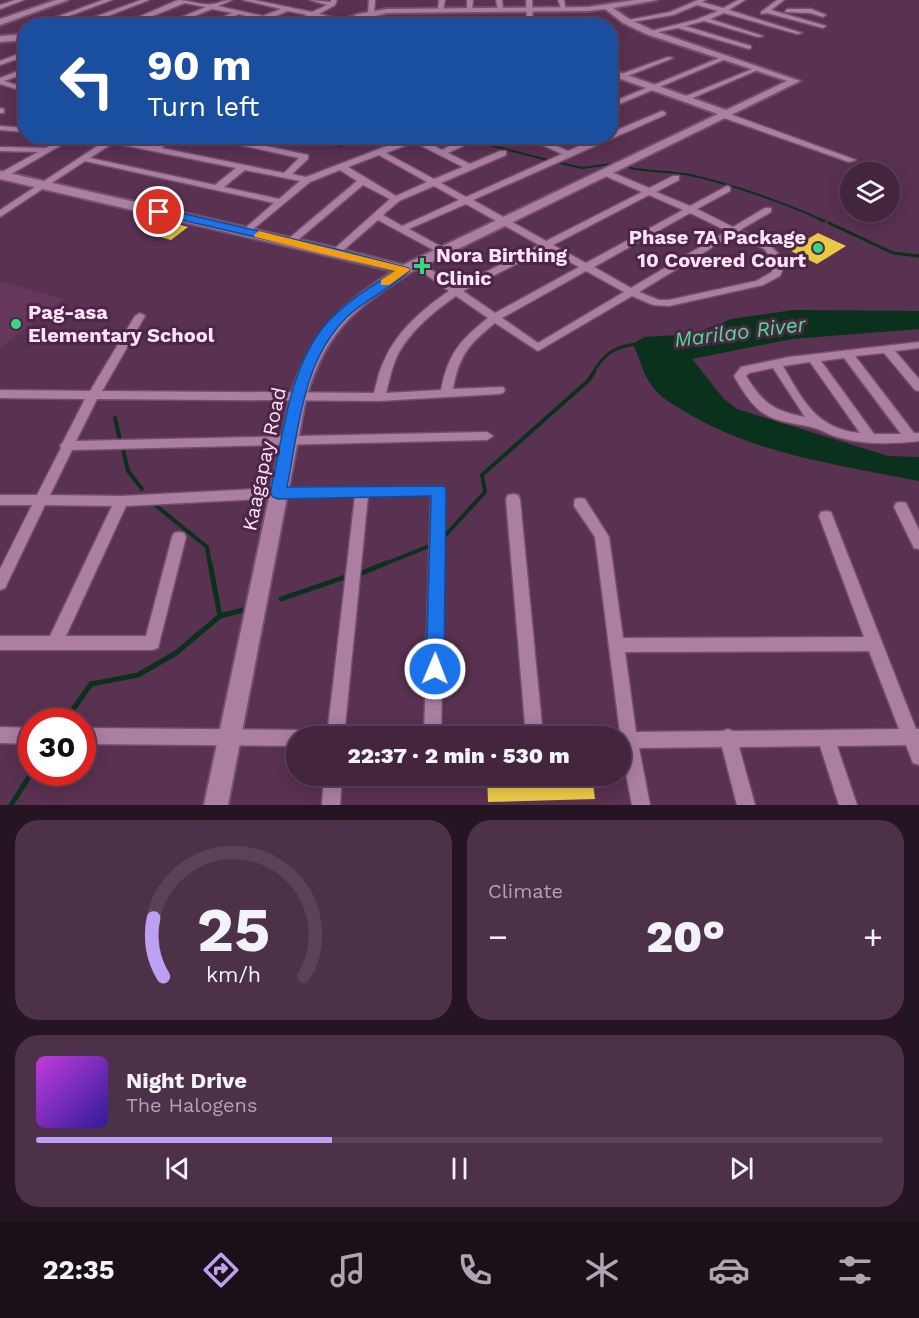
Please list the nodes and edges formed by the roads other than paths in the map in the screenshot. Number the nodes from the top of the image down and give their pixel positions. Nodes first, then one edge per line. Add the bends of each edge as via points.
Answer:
1 (21, 0) edge
2 (64, 0) edge
3 (109, 0) edge
4 (147, 0) edge
5 (184, 0) edge
6 (229, 0) edge
7 (246, 0) edge
8 (313, 0) edge
9 (372, 0) edge
10 (442, 0) edge
11 (470, 0) edge
12 (500, 0) edge
13 (529, 0) edge
14 (561, 0) edge
15 (653, 0) edge
16 (742, 0) edge
17 (781, 0) edge
18 (334, 2) edge
19 (701, 2) edge
20 (0, 7) edge
21 (212, 7) junction
22 (608, 8) junction
23 (287, 9) junction
24 (441, 10) junction
25 (466, 10) junction
26 (501, 10) junction
27 (531, 10) junction
28 (564, 10) junction
29 (768, 11) junction
30 (724, 12) junction
31 (237, 13) junction
32 (372, 13) junction
33 (312, 14) junction
34 (823, 15) dead end
35 (58, 18) edge
36 (100, 18) edge
37 (140, 18) edge
38 (184, 18) edge
39 (225, 18) edge
40 (263, 18) joint
41 (305, 18) edge
42 (323, 18) edge
43 (357, 18) edge
44 (463, 18) edge
45 (530, 18) edge
46 (705, 19) junction
47 (752, 19) junction
48 (626, 21) junction
49 (0, 22) edge
50 (679, 26) junction
51 (823, 26) dead end
52 (649, 32) junction
53 (799, 33) dead end
54 (760, 36) dead end
55 (18, 38) edge
56 (0, 39) edge
57 (749, 47) dead end
58 (18, 53) edge
59 (0, 54) edge
60 (18, 55) edge
61 (670, 58) dead end
62 (724, 58) junction
63 (0, 63) edge
64 (757, 69) junction
65 (18, 73) edge
66 (618, 74) edge
67 (623, 76) junction
68 (618, 78) edge
69 (0, 81) edge
70 (18, 87) edge
71 (656, 87) junction
72 (686, 98) junction
73 (620, 102) edge
74 (662, 113) dead end
75 (725, 114) junction
76 (0, 128) edge
77 (18, 129) edge
78 (618, 132) edge
79 (59, 144) edge
80 (106, 144) edge
81 (130, 144) edge
82 (161, 144) edge
83 (248, 144) edge
84 (401, 144) edge
85 (428, 144) edge
86 (460, 144) dead end
87 (523, 144) edge
88 (547, 144) edge
89 (591, 144) edge
90 (519, 146) dead end
91 (156, 148) junction
92 (0, 149) edge
93 (48, 150) junction
94 (379, 152) junction
95 (442, 153) junction
96 (503, 153) dead end
97 (568, 154) junction
98 (85, 159) junction
99 (852, 160) dead end
100 (243, 167) junction
101 (344, 168) junction
102 (471, 168) junction
103 (606, 173) junction
104 (2, 175) edge
105 (286, 176) junction
106 (676, 178) dead end
107 (307, 180) junction
108 (362, 181) junction
109 (436, 183) junction
110 (45, 184) junction
111 (217, 188) junction
112 (726, 189) dead end
113 (651, 192) junction
114 (396, 199) junction
115 (467, 201) junction
116 (281, 202) junction
117 (691, 210) junction
118 (768, 210) dead end
119 (0, 214) edge
120 (376, 216) junction
121 (505, 222) junction
122 (402, 229) junction
123 (736, 231) junction
124 (246, 232) junction
125 (290, 242) junction
126 (547, 245) junction
127 (336, 252) junction
128 (444, 252) junction
129 (410, 267) junction
130 (586, 267) junction
131 (456, 291) junction
132 (631, 292) junction
133 (140, 316) dead end
134 (495, 318) junction
135 (919, 345) edge
136 (887, 349) junction
137 (847, 354) junction
138 (813, 358) junction
139 (776, 364) junction
140 (914, 375) edge
141 (919, 387) edge
142 (499, 390) dead end
143 (446, 393) junction
144 (0, 394) edge
145 (93, 396) junction
146 (380, 397) junction
147 (298, 398) junction
148 (817, 424) junction
149 (487, 436) dead end
150 (870, 438) junction
151 (915, 438) edge
152 (289, 442) junction
153 (66, 446) junction
154 (362, 492) junction
155 (278, 493) junction
156 (41, 499) junction
157 (513, 499) dead end
158 (0, 500) edge
159 (121, 501) junction
160 (579, 503) dead end
161 (901, 507) dead end
162 (826, 516) dead end
163 (179, 537) dead end
164 (919, 544) edge
165 (0, 584) edge
166 (56, 642) junction
167 (0, 643) edge
168 (874, 644) junction
169 (616, 645) junction
170 (337, 726) edge
171 (433, 726) edge
172 (534, 726) edge
173 (624, 726) edge
174 (0, 735) edge
175 (18, 736) edge
176 (96, 736) edge
177 (728, 737) junction
178 (915, 737) edge
179 (229, 738) junction
180 (286, 738) edge
181 (826, 738) junction
182 (631, 740) edge
183 (919, 757) edge
184 (631, 764) edge
185 (332, 786) edge
186 (216, 805) edge
187 (331, 805) edge
188 (641, 805) edge
189 (746, 805) edge
190 (848, 805) edge

1 - 20 street
2 - 49 street
3 - 35 street
4 - 36 street
5 - 21 street
5 - 37 street
6 - 21 street
7 - 23 street
8 - 18 street
9 - 32 street
10 - 24 street
11 - 25 street
12 - 26 street
13 - 27 street
14 - 28 street
15 - 22 street
16 - 30 street
17 - 29 street
18 - 33 street
19 - 30 street
19 - 48 street via 671,14
21 - 31 street
21 - 38 street
22 - 28 street
22 - 48 street
23 - 33 street
23 - 40 street
24 - 25 street
24 - 32 street
25 - 26 street
25 - 44 street
26 - 27 street
27 - 28 street
27 - 45 street
29 - 34 street
29 - 47 street
29 - 51 street
30 - 46 street
30 - 47 street
31 - 39 street
31 - 40 street
32 - 43 street
33 - 41 street
33 - 42 street
46 - 50 street
46 - 54 street
47 - 53 street
48 - 52 street
50 - 52 street
50 - 57 street
52 - 62 street
55 - 56 street
58 - 59 street
60 - 63 street
61 - 67 street
62 - 64 street
62 - 71 street
64 - 72 street
64 - 75 street, Kaagapay Road via 795,81
65 - 69 street
66 - 67 street
67 - 68 street
67 - 71 street
69 - 70 street
71 - 72 street
71 - 73 street
72 - 75 street
74 - 78 street
75 - 99 street
75 - 103 street, Kaagapay Road
76 - 77 street
79 - 93 street
80 - 98 street
81 - 91 street
82 - 91 street
83 - 105 street via 305,157
84 - 94 street
85 - 95 street
86 - 95 street
87 - 90 street
88 - 97 street
89 - 97 street
91 - 100 street
92 - 93 street
93 - 104 street
94 - 101 street
94 - 109 street
95 - 102 street
96 - 102 street
97 - 115 street
98 - 110 street
98 - 111 street
100 - 105 street
100 - 111 street
101 - 107 street
101 - 108 street
102 - 109 street
103 - 113 street
103 - 121 street, Kaagapay Road
104 - 110 street
105 - 107 street
106 - 113 street
107 - 116 street
108 - 114 street
108 - 125 street
109 - 114 street
109 - 115 street
110 - 119 street
110 - 124 street
111 - 116 street
112 - 117 street
113 - 117 street
113 - 126 street
114 - 120 street
115 - 121 street
115 - 122 street
116 - 124 street
117 - 123 street
117 - 130 street
118 - 123 street
120 - 122 street
120 - 127 street
121 - 126 street
121 - 128 street, Kaagapay Road
122 - 128 street
123 - 132 street
123 - 132 street via 774,254 779,265 776,274 759,283 669,303 657,303
124 - 125 street
125 - 127 street
126 - 130 street
126 - 131 street
127 - 129 street
128 - 129 street, Kaagapay Road
129 - 131 street
129 - 147 street, Kaagapay Road via 364,297 330,327 315,349
130 - 132 street
130 - 134 street
131 - 134 street
131 - 146 street via 414,325 391,358
132 - 134 street via 538,348
133 - 145 street
134 - 143 street via 466,340 455,356
135 - 136 street
136 - 137 street
136 - 140 street
137 - 138 street
137 - 151 street
138 - 139 street
138 - 150 street
139 - 148 street
139 - 148 street via 745,370 740,376 760,407 778,416
140 - 141 street
142 - 143 street
143 - 146 street
144 - 145 street
145 - 147 street
145 - 153 street
146 - 147 street
147 - 152 street, Kaagapay Road
148 - 150 street via 845,435
149 - 152 street
150 - 151 street
152 - 153 street
152 - 155 street, Kaagapay Road
153 - 156 street
154 - 155 street
154 - 170 street
154 - 171 street via 438,490
155 - 159 street
155 - 179 street, Kaagapay Road
156 - 158 street
156 - 159 street
156 - 165 street
157 - 172 street
159 - 166 street
160 - 169 street via 602,537
161 - 164 street
162 - 168 street
163 - 166 street via 152,643
166 - 167 street
168 - 169 street
168 - 178 street
169 - 173 street
174 - 175 street
176 - 179 street
177 - 181 street
177 - 182 street
177 - 189 street
178 - 181 street
178 - 183 street
179 - 180 street
179 - 186 street, Kaagapay Road
181 - 190 street
184 - 188 street
185 - 187 street

